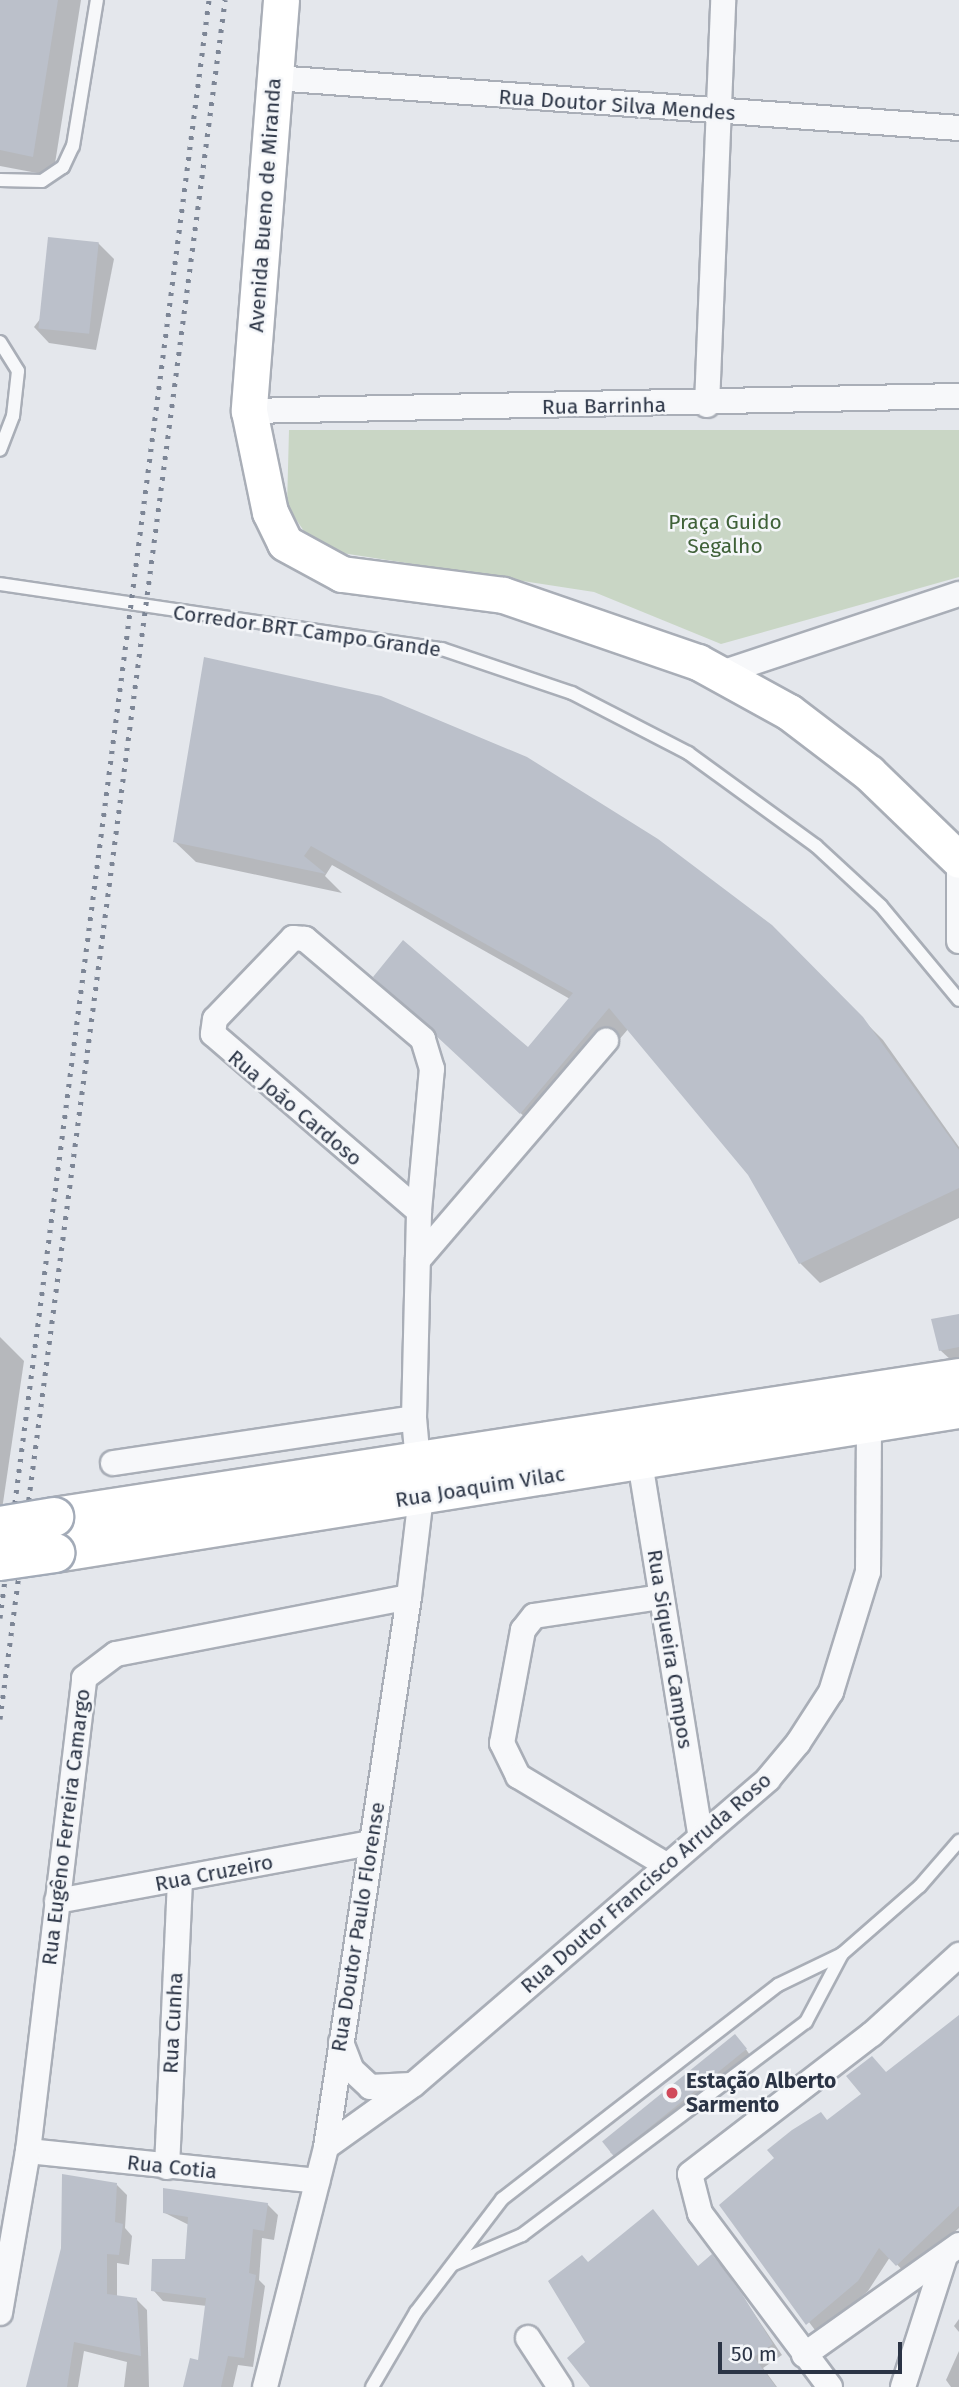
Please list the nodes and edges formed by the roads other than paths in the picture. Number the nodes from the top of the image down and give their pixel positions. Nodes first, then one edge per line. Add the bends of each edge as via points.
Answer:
1 (97, 0) edge
2 (281, 0) edge
3 (723, 0) edge
4 (275, 78) junction
5 (714, 114) junction
6 (959, 128) edge
7 (0, 180) edge
8 (0, 342) edge
9 (959, 396) edge
10 (707, 405) junction
11 (249, 411) junction
12 (0, 450) edge
13 (0, 584) edge
14 (959, 594) edge
15 (718, 674) junction
16 (958, 858) edge
17 (957, 934) edge
18 (959, 1000) edge
19 (606, 1041) dead end
20 (419, 1211) junction
21 (418, 1261) junction
22 (959, 1377) edge
23 (868, 1408) junction
24 (959, 1409) edge
25 (414, 1418) junction
26 (640, 1462) junction
27 (113, 1463) dead end
28 (418, 1479) junction
29 (0, 1526) edge
30 (54, 1535) junction
31 (0, 1561) edge
32 (409, 1597) junction
33 (661, 1597) junction
34 (701, 1837) junction
35 (959, 1841) edge
36 (371, 1843) junction
37 (666, 1865) junction
38 (180, 1880) junction
39 (57, 1901) junction
40 (842, 1954) junction
41 (959, 1955) edge
42 (340, 2034) junction
43 (414, 2084) junction
44 (326, 2147) junction
45 (28, 2151) junction
46 (167, 2167) junction
47 (317, 2181) junction
48 (952, 2251) edge
49 (454, 2264) junction
50 (0, 2312) edge
51 (528, 2338) dead end
52 (804, 2355) junction
53 (265, 2387) edge
54 (372, 2387) edge
55 (560, 2387) edge
56 (831, 2387) edge
57 (903, 2387) edge

1 - 7 lane via 73,146 63,167 42,181
2 - 4 main road, Avenida Bueno de Miranda
3 - 5 street
4 - 5 street, Rua Doutor Silva Mendes
4 - 11 main road, Avenida Bueno de Miranda
5 - 6 street, Rua Doutor Silva Mendes
5 - 10 street
8 - 12 lane via 18,371 13,416
9 - 10 street, Rua Barrinha
10 - 11 street, Rua Barrinha
11 - 15 main road, Avenida Bueno de Miranda via 270,512 285,543 311,561 342,575 503,595 601,624
13 - 18 lane, Corredor BRT Campo Grande via 442,649 572,693 688,753 817,846 881,906
14 - 15 street
15 - 16 main road, Avenida Bueno de Miranda via 789,712 869,773
16 - 17 street
19 - 21 street
20 - 20 street, Rua João Cardoso via 428,1046 305,939 293,938 215,1019 213,1034
20 - 21 street, Rua João Cardoso
21 - 25 street, Rua João Cardoso
22 - 23 main road, Rua Joaquim Vilac
23 - 24 main road, Rua Joaquim Vilac
23 - 26 main road, Rua Joaquim Vilac
23 - 28 main road, Rua Joaquim Vilac
23 - 34 street, Rua Doutor Francisco Arruda Roso via 869,1572 831,1692 768,1779
25 - 27 street
25 - 28 street, Rua João Cardoso
26 - 28 main road, Rua Joaquim Vilac
26 - 33 street, Rua Siqueira Campos
28 - 30 main road, Rua Joaquim Vilac
28 - 32 street, Rua Doutor Paulo Florense
29 - 30 main road, Rua Joaquim Vilac, bridge
30 - 31 main road, Rua Joaquim Vilac, bridge
32 - 36 street, Rua Doutor Paulo Florense
32 - 39 street, Rua Eugêno Ferreira Camargo via 116,1654 90,1670 76,1716
33 - 34 street, Rua Siqueira Campos
33 - 37 street via 534,1616 523,1630 502,1743 518,1776
34 - 37 street, Rua Doutor Francisco Arruda Roso
35 - 40 lane via 920,1886
36 - 38 street, Rua Cruzeiro
36 - 42 street, Rua Doutor Paulo Florense
37 - 43 street, Rua Doutor Francisco Arruda Roso
38 - 39 street, Rua Cruzeiro
38 - 46 street, Rua Cunha
39 - 45 street, Rua Eugêno Ferreira Camargo
40 - 49 lane via 778,1985 502,2199
40 - 49 lane via 806,2022 522,2235
41 - 52 street via 872,2034 692,2172 690,2185 700,2213
42 - 43 street via 360,2080 380,2089
42 - 44 street, Rua Doutor Paulo Florense
43 - 44 street, Rua Doutor Francisco Arruda Roso
44 - 47 street, Rua Doutor Paulo Florense
45 - 46 street, Rua Cotia
45 - 50 street, Rua Eugêno Ferreira Camargo
46 - 47 street, Rua Cotia
47 - 53 street, Rua Doutor Paulo Florense
48 - 52 street
48 - 57 street
49 - 54 lane via 416,2312
51 - 55 street
52 - 56 street

